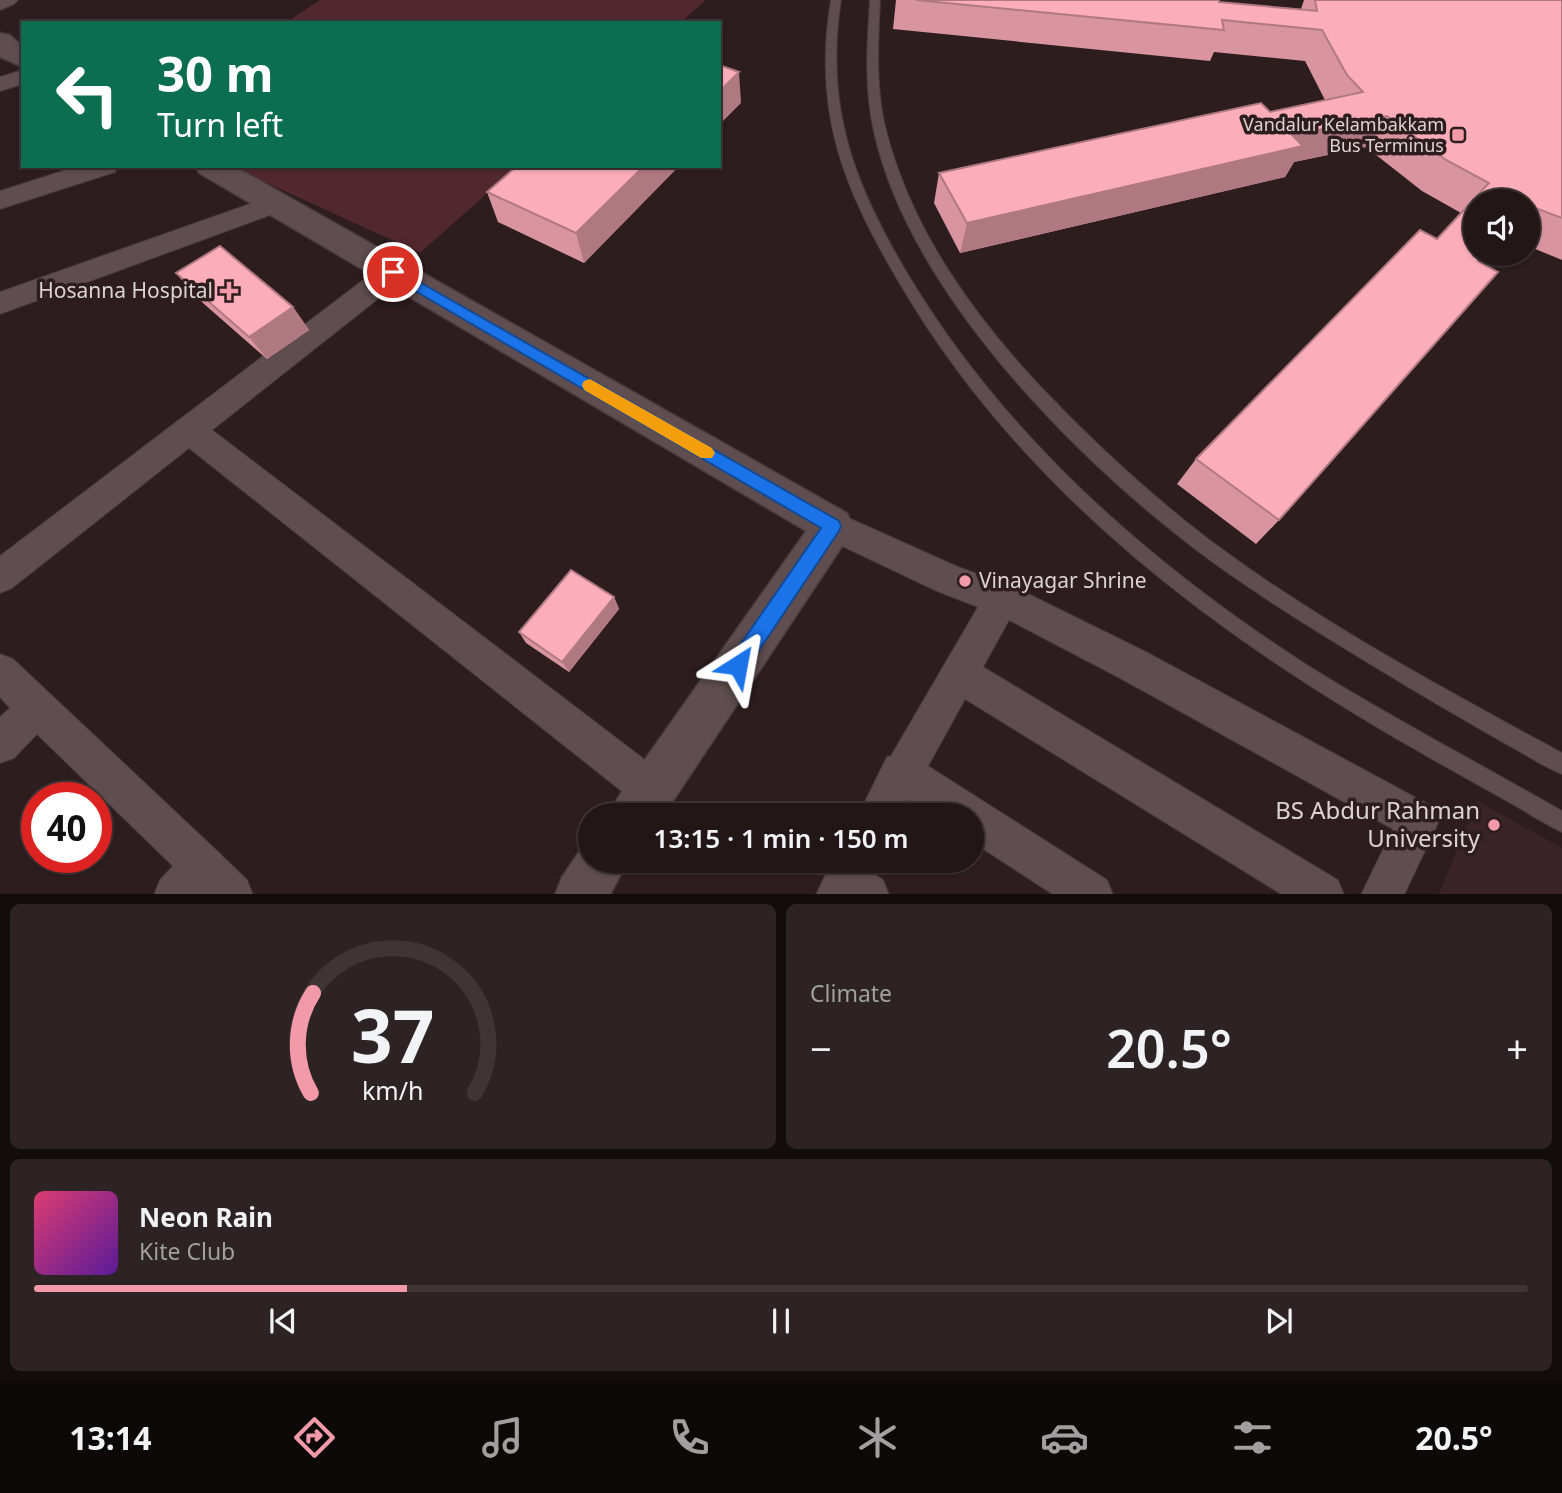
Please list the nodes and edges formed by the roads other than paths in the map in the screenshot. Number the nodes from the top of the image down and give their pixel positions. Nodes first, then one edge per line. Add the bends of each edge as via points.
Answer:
1 (7, 0) edge
2 (836, 0) edge
3 (875, 0) edge
4 (0, 4) edge
5 (0, 41) edge
6 (21, 58) edge
7 (21, 78) edge
8 (0, 84) edge
9 (100, 168) edge
10 (213, 168) edge
11 (0, 200) edge
12 (275, 204) junction
13 (393, 272) junction
14 (0, 303) edge
15 (188, 429) junction
16 (833, 526) junction
17 (0, 577) edge
18 (1002, 599) junction
19 (0, 672) edge
20 (961, 675) junction
21 (37, 708) junction
22 (0, 744) edge
23 (1562, 764) edge
24 (901, 771) junction
25 (643, 802) edge
26 (885, 803) edge
27 (950, 803) edge
28 (1562, 822) edge
29 (984, 825) edge
30 (595, 873) edge
31 (188, 880) edge
32 (232, 894) edge
33 (580, 894) edge
34 (1092, 894) edge
35 (1323, 894) edge
36 (1382, 894) edge

1 - 4 street
2 - 28 lane via 830,61 846,166 904,283 958,367 1012,432 1194,597 1301,671
3 - 23 lane via 870,61 877,125 887,162 907,211 941,270 995,349 1051,411 1156,508 1234,566 1343,636
5 - 6 street
7 - 8 street
9 - 11 street
10 - 12 street
12 - 13 street
12 - 14 street
13 - 15 street
13 - 16 street
15 - 17 street
15 - 25 street
16 - 18 street via 949,580
16 - 25 street
18 - 20 street
18 - 36 street via 1419,821
19 - 21 street
20 - 24 street
20 - 35 street
21 - 22 street
21 - 31 street
24 - 26 street
24 - 27 street
29 - 34 street
30 - 33 street
31 - 32 street

